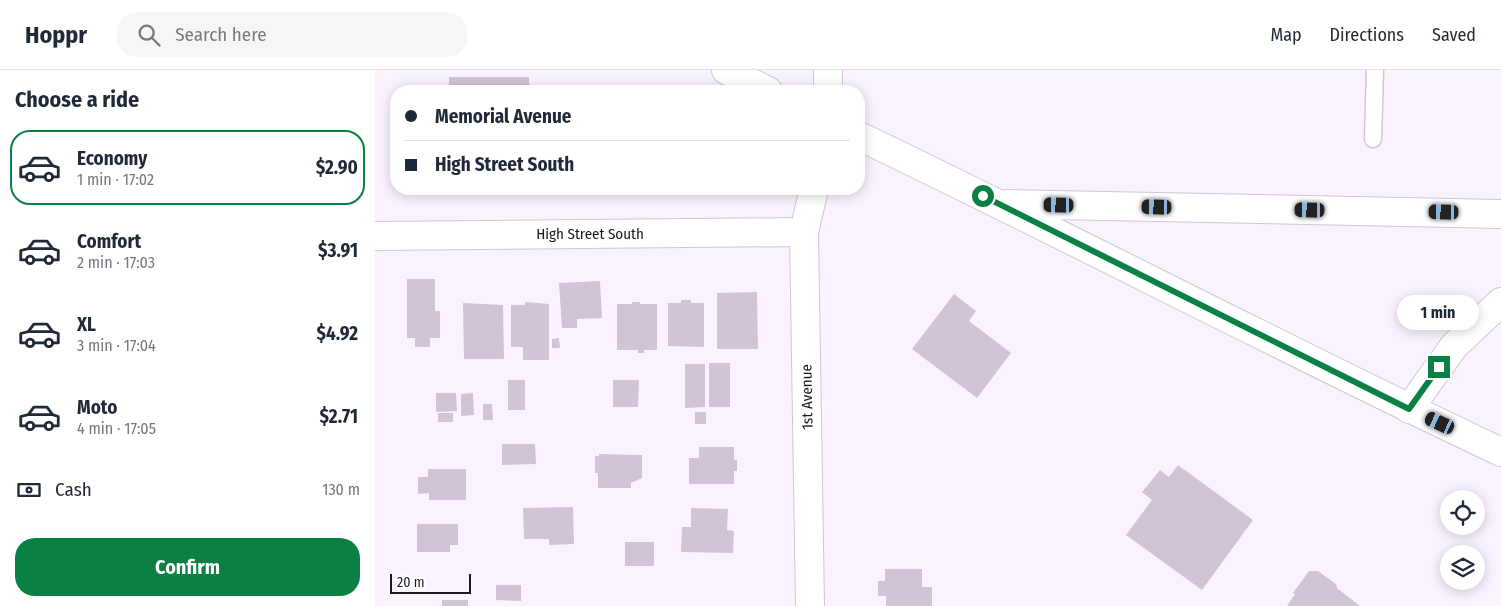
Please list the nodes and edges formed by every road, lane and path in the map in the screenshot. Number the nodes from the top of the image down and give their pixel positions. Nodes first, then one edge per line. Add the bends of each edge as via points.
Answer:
1 (726, 70) edge
2 (828, 70) edge
3 (1375, 70) edge
4 (757, 85) edge
5 (828, 85) edge
6 (865, 139) edge
7 (1373, 139) dead end
8 (813, 195) edge
9 (1000, 204) junction
10 (1501, 214) edge
11 (805, 232) junction
12 (375, 236) edge
13 (1501, 302) edge
14 (1409, 409) junction
15 (1501, 452) edge
16 (810, 606) edge

1 - 4 main road
2 - 5 main road
3 - 7 lane
6 - 9 main road
8 - 11 main road, 1st Avenue
9 - 10 main road
9 - 14 main road
11 - 12 main road, High Street South
11 - 16 main road, 1st Avenue
13 - 14 main road via 1454,346
14 - 15 main road

